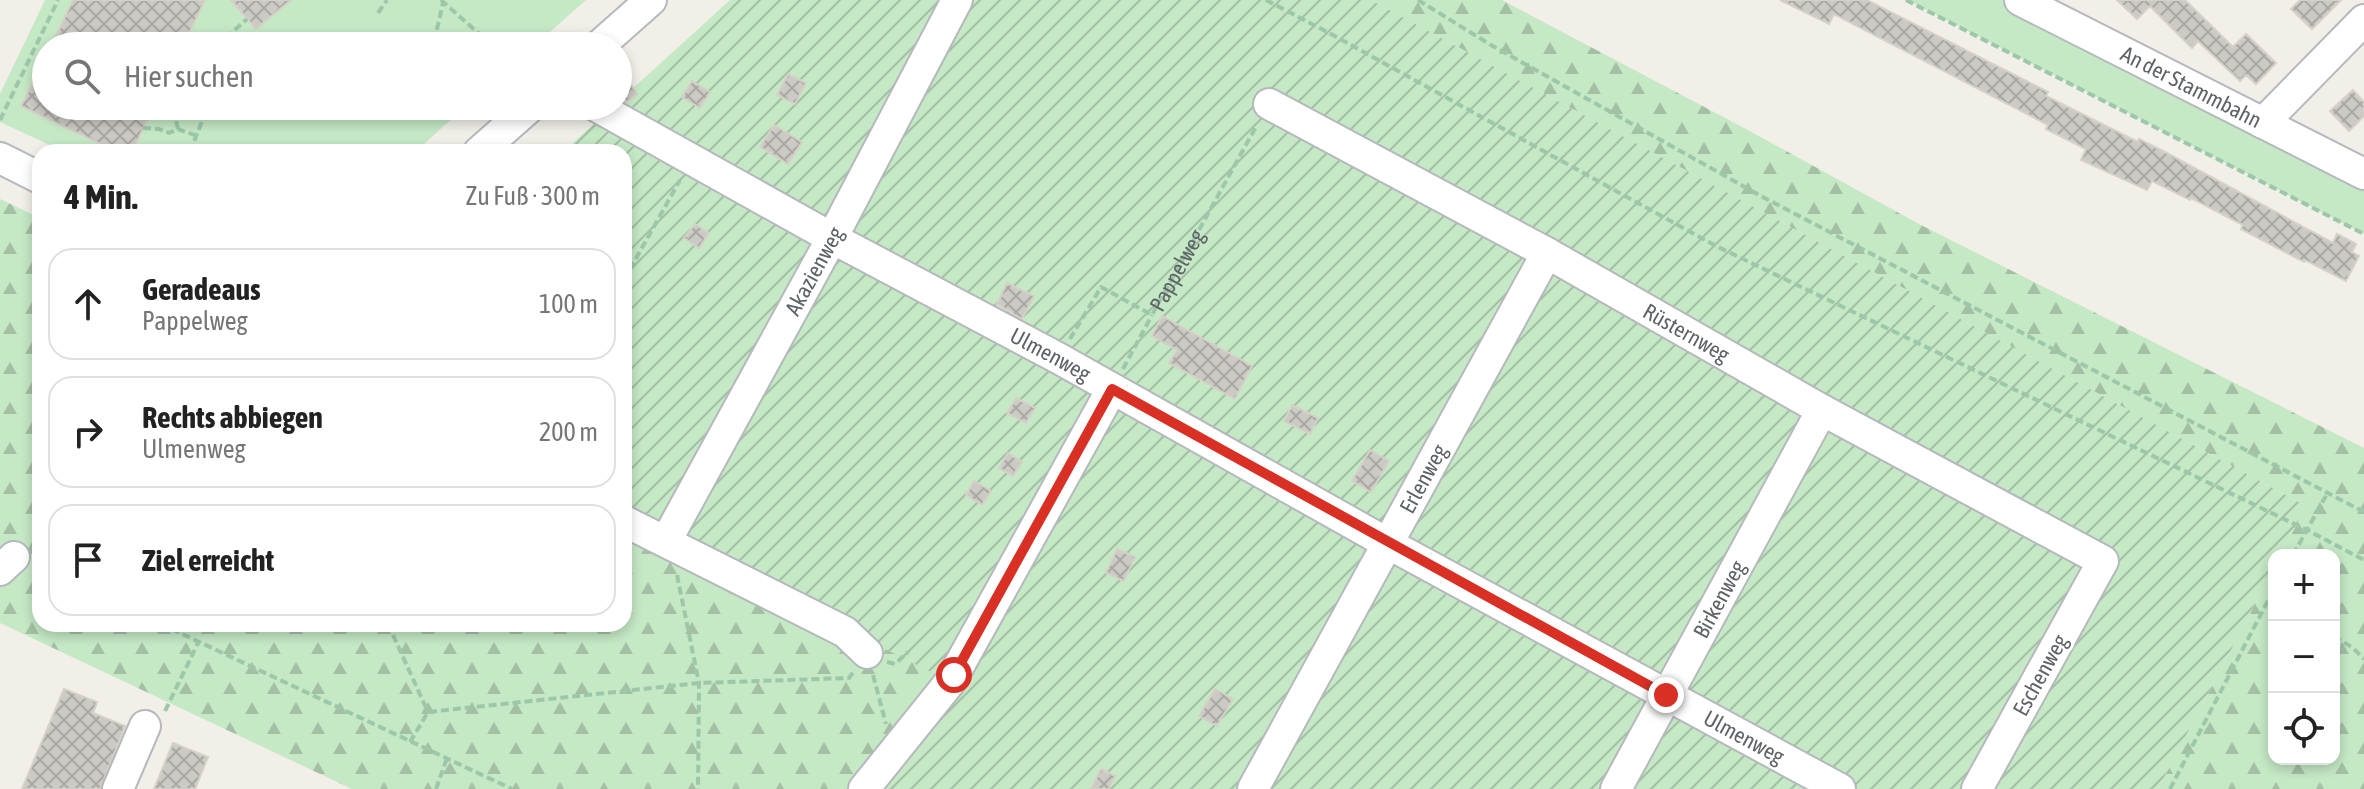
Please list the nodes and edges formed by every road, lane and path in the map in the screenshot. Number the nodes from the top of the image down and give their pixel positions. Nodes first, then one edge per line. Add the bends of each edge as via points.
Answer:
1 (58, 0) edge
2 (387, 0) edge
3 (651, 0) edge
4 (957, 0) edge
5 (1266, 0) edge
6 (1418, 0) edge
7 (1906, 0) edge
8 (2020, 0) edge
9 (442, 2) edge
10 (378, 13) dead end
11 (247, 19) dead end
12 (2364, 20) edge
13 (43, 32) edge
14 (233, 32) edge
15 (436, 32) edge
16 (477, 32) edge
17 (615, 32) edge
18 (32, 54) edge
19 (1269, 104) joint
20 (0, 120) edge
21 (176, 120) edge
22 (203, 120) edge
23 (515, 120) edge
24 (620, 120) edge
25 (2263, 123) junction
26 (143, 128) dead end
27 (178, 129) junction
28 (197, 136) junction
29 (194, 144) edge
30 (488, 144) edge
31 (0, 158) edge
32 (691, 161) junction
33 (32, 174) edge
34 (2364, 174) edge
35 (2364, 234) edge
36 (832, 238) junction
37 (1547, 253) junction
38 (632, 266) edge
39 (1152, 315) junction
40 (1058, 358) junction
41 (1112, 389) junction
42 (1822, 410) junction
43 (2327, 494) junction
44 (2364, 512) edge
45 (632, 525) edge
46 (2307, 530) junction
47 (1387, 543) junction
48 (669, 544) junction
49 (2296, 549) edge
50 (2364, 560) edge
51 (2103, 561) joint
52 (2268, 604) edge
53 (179, 632) edge
54 (392, 632) edge
55 (2340, 640) edge
56 (199, 641) junction
57 (867, 653) junction
58 (2364, 659) edge
59 (699, 683) junction
60 (1666, 695) junction
61 (428, 712) junction
62 (145, 726) joint
63 (410, 742) junction
64 (901, 743) junction
65 (447, 758) junction
66 (118, 789) edge
67 (436, 789) edge
68 (512, 789) edge
69 (698, 789) edge
70 (864, 789) edge
71 (1253, 789) edge
72 (1616, 789) edge
73 (1840, 789) edge
74 (1977, 789) edge
75 (2170, 789) edge

1 - 13 path
2 - 10 path
3 - 17 street
4 - 36 street, Akazienweg
5 - 46 path via 1716,246
6 - 43 path via 1759,195
7 - 35 path
8 - 25 street, An der Stammbahn
9 - 15 path
9 - 16 path
11 - 14 path
12 - 25 street
18 - 20 path
19 - 37 street, Rüsternweg
19 - 39 path, Pappelweg
21 - 27 path
22 - 28 path
23 - 30 street
24 - 32 street, Ulmenweg
25 - 34 street, An der Stammbahn
26 - 27 path via 169,133
27 - 28 path
28 - 29 path
31 - 33 street
32 - 36 street, Ulmenweg
32 - 38 path
36 - 40 street, Ulmenweg
36 - 48 street, Akazienweg
37 - 42 street, Rüsternweg
37 - 47 street, Erlenweg
39 - 40 path, Pappelweg via 1101,287
39 - 41 path
40 - 41 street, Ulmenweg
41 - 47 street, Ulmenweg
41 - 64 street via 950,682
42 - 51 street, Rüsternweg
42 - 60 street, Birkenweg
43 - 44 path
43 - 46 path
45 - 48 street
46 - 49 path
46 - 50 path
47 - 60 street, Ulmenweg
47 - 71 street, Erlenweg
48 - 57 street via 845,632
48 - 59 path
51 - 74 street, Eschenweg
52 - 75 path
53 - 56 path
54 - 61 path
55 - 58 path
56 - 62 path via 162,717
56 - 63 path
57 - 59 path via 849,678
57 - 64 path via 888,731
59 - 61 path
59 - 69 path
60 - 72 street, Birkenweg
60 - 73 street, Ulmenweg
61 - 63 path
62 - 66 street
63 - 65 path
64 - 70 street
65 - 67 path
65 - 68 path

